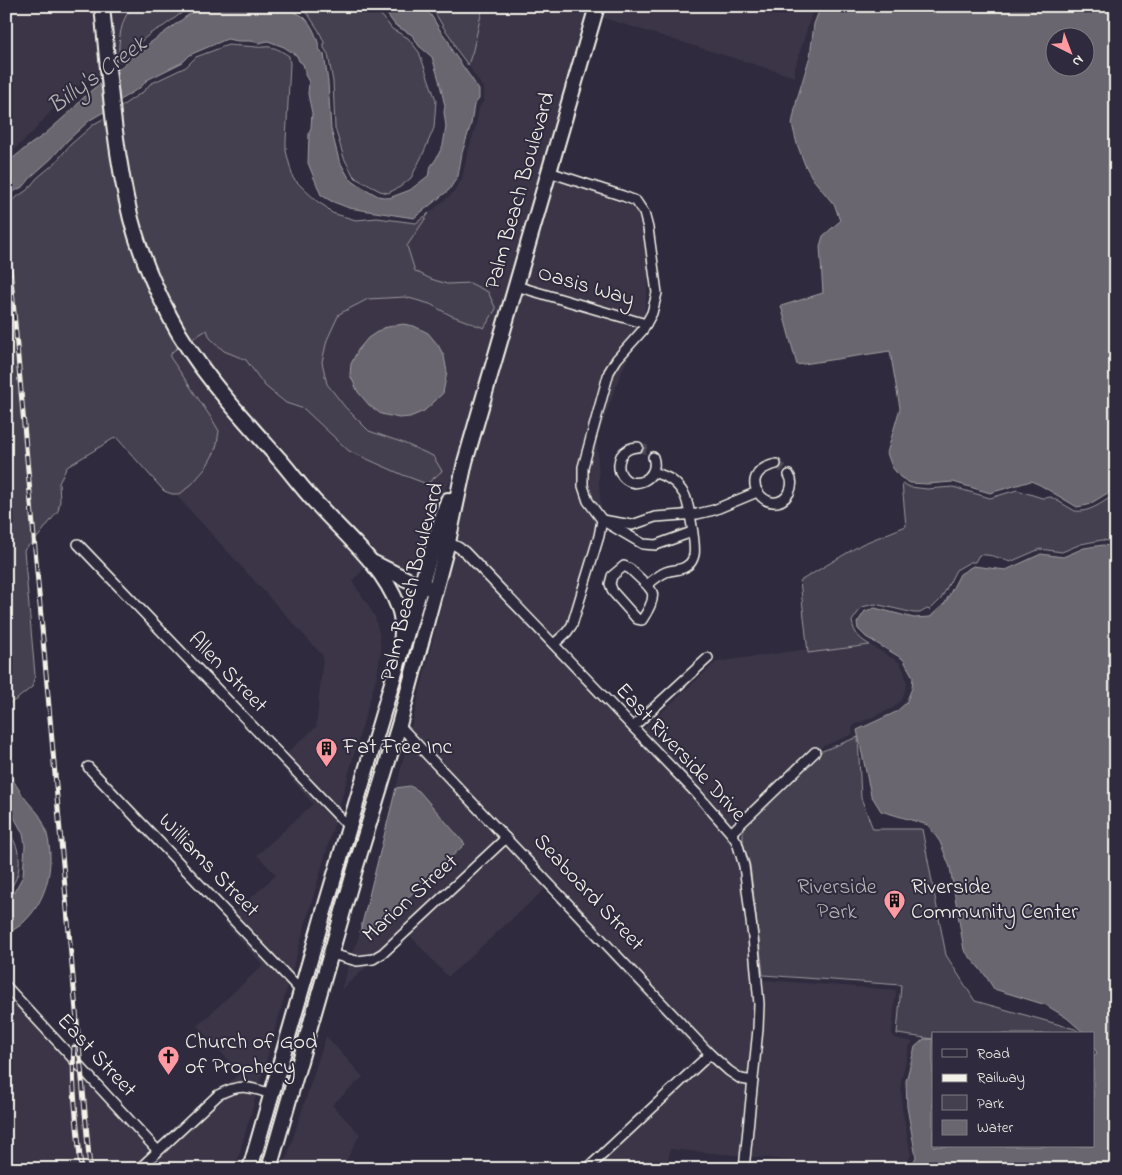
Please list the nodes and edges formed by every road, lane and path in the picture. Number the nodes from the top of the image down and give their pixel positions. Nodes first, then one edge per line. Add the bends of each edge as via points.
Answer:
1 (102, 6) edge
2 (597, 6) edge
3 (549, 172) junction
4 (516, 286) junction
5 (646, 324) junction
6 (638, 447) dead end
7 (653, 457) dead end
8 (776, 464) dead end
9 (463, 467) junction
10 (653, 472) junction
11 (789, 475) dead end
12 (757, 492) junction
13 (690, 515) junction
14 (602, 520) junction
15 (692, 532) junction
16 (448, 542) junction
17 (78, 544) dead end
18 (371, 562) junction
19 (647, 585) junction
20 (428, 587) junction
21 (554, 644) junction
22 (400, 658) junction
23 (708, 658) dead end
24 (399, 724) junction
25 (633, 727) junction
26 (815, 752) dead end
27 (88, 767) dead end
28 (349, 828) junction
29 (731, 833) junction
30 (506, 838) junction
31 (356, 866) junction
32 (331, 954) junction
33 (6, 986) edge
34 (300, 991) junction
35 (710, 1054) junction
36 (753, 1081) junction
37 (272, 1094) junction
38 (158, 1151) junction
39 (139, 1169) edge
40 (250, 1169) edge
41 (269, 1169) edge
42 (587, 1169) edge
43 (744, 1169) edge

1 - 18 main road via 122,177 140,249 160,298 199,364 230,404
2 - 3 main road, Palm Beach Boulevard
3 - 4 main road, Palm Beach Boulevard
3 - 5 street via 636,201 644,213 657,293
4 - 5 street, Oasis Way
4 - 9 main road, Palm Beach Boulevard
5 - 14 street via 609,372 583,467 583,486 588,501
6 - 10 street via 621,456 619,469 622,475 636,483 649,478
7 - 10 street
8 - 12 street via 759,472 755,484
9 - 16 main road, Palm Beach Boulevard
9 - 20 main road via 451,492
10 - 13 street via 668,477 677,485 685,496
11 - 12 street via 792,484 782,500 770,502
12 - 13 street via 714,510
13 - 14 street via 655,517 632,524
13 - 15 street
14 - 15 street via 643,544 656,545
14 - 21 street via 572,625
15 - 19 street via 695,550 688,566 660,575
16 - 20 main road, Palm Beach Boulevard
16 - 21 street, East Riverside Drive via 465,552
17 - 28 street, Allen Street
18 - 20 main road
18 - 22 main road via 399,608 402,619
19 - 19 street via 624,566 612,576 610,584 613,592 637,619 642,620 653,596
20 - 22 main road
20 - 24 main road, Palm Beach Boulevard
21 - 25 street, East Riverside Drive
22 - 28 main road, Palm Beach Boulevard
23 - 25 street
24 - 30 street, Seaboard Street
24 - 31 main road, Palm Beach Boulevard
25 - 29 street, East Riverside Drive
26 - 29 street
27 - 34 street, Williams Street
28 - 31 main road via 354,835
28 - 34 main road, Palm Beach Boulevard
29 - 36 street, East Riverside Drive via 744,866 757,980 759,1004
30 - 32 street, Marion Street via 383,953 372,960 358,961
30 - 35 street, Seaboard Street
31 - 32 main road, Palm Beach Boulevard
32 - 41 main road, Palm Beach Boulevard
33 - 38 street, East Street
34 - 37 main road, Palm Beach Boulevard
35 - 36 street, Seaboard Street via 741,1080
35 - 42 street
36 - 43 street, East Riverside Drive
37 - 38 street via 245,1087 231,1088 218,1095
37 - 40 main road, Palm Beach Boulevard
38 - 39 street

